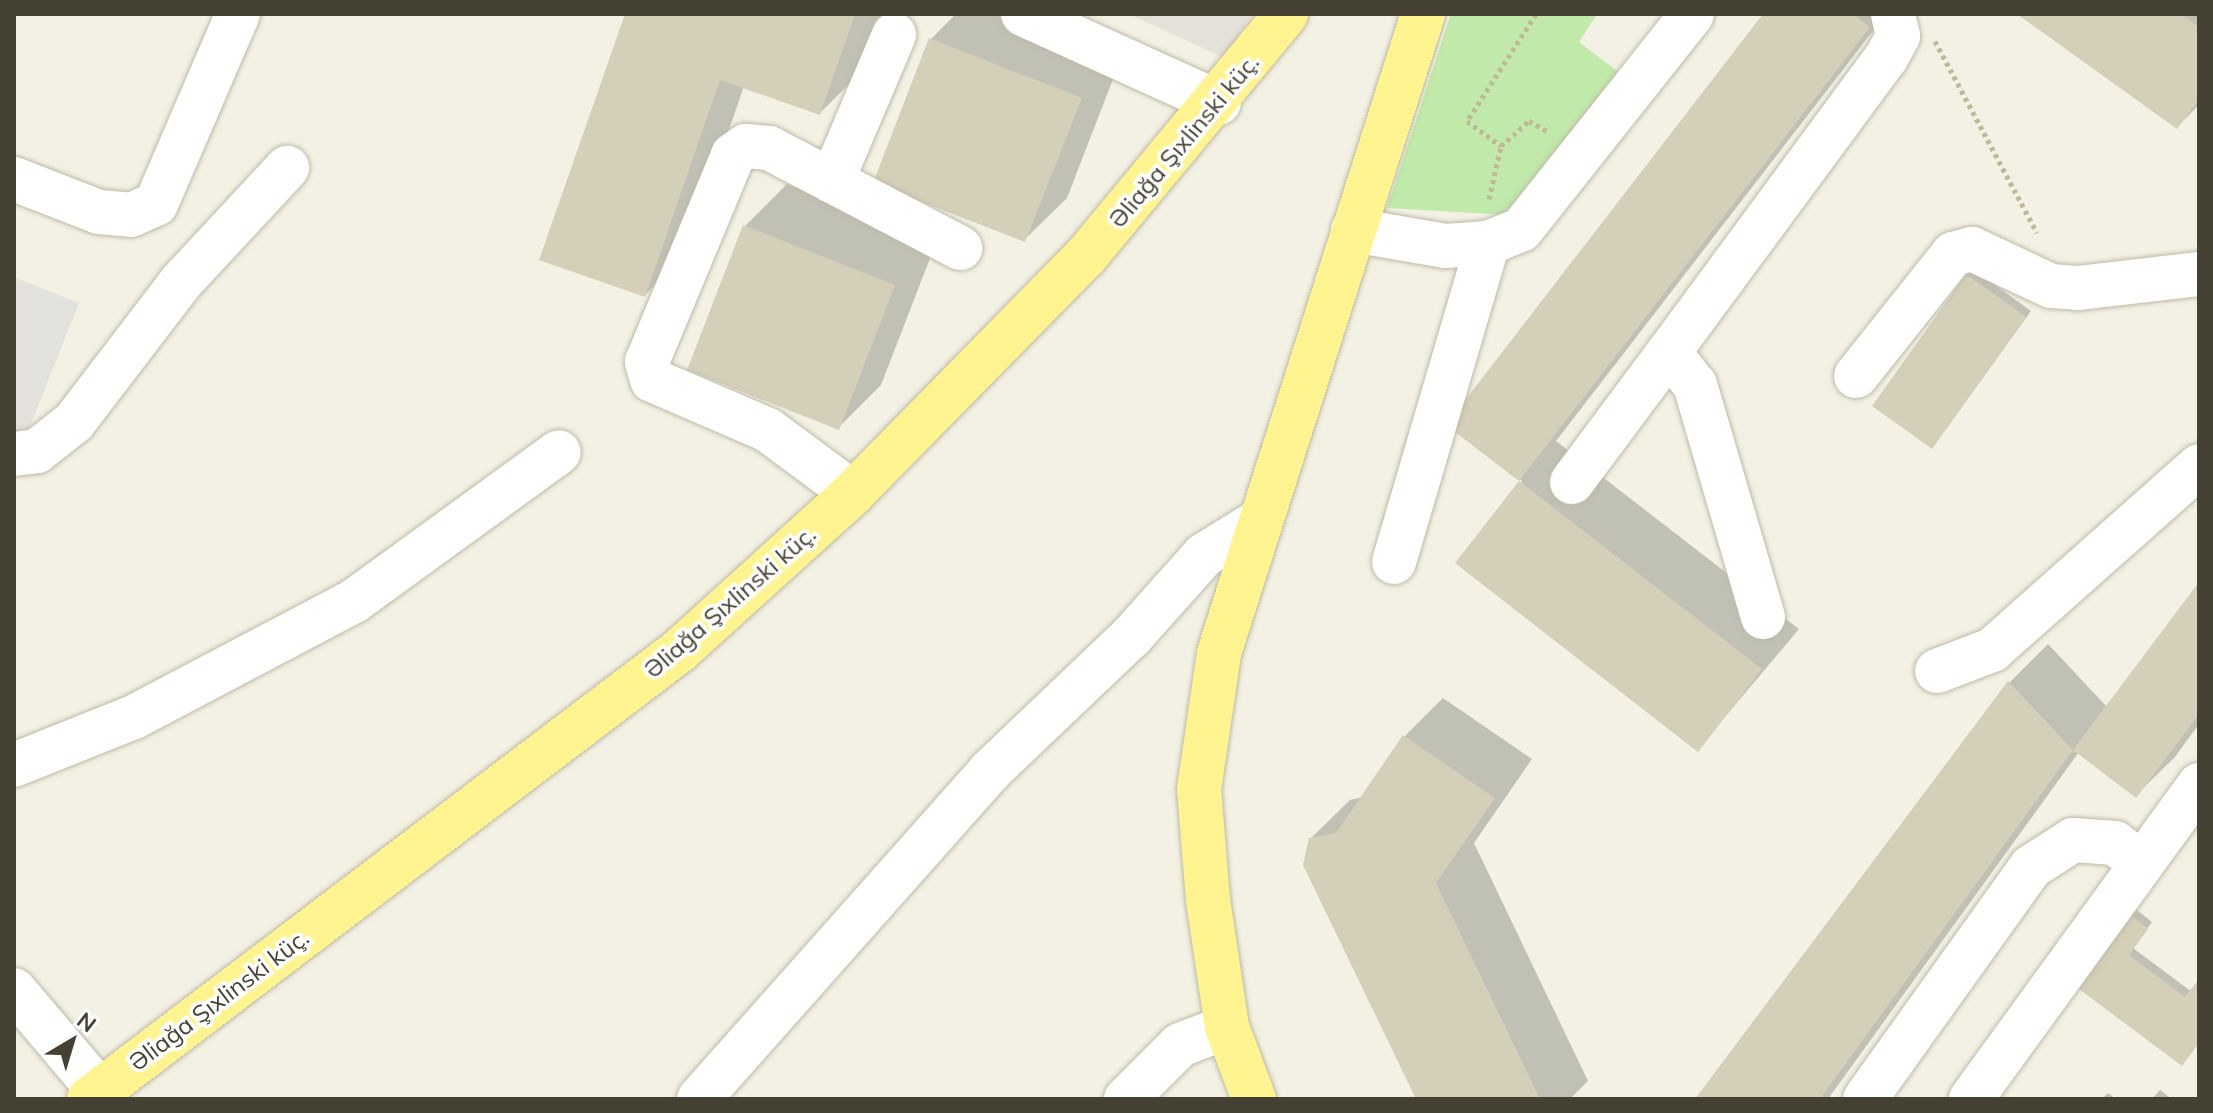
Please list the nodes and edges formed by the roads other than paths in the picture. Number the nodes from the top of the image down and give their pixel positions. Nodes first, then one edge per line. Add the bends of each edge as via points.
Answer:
1 (238, 14) edge
2 (1023, 14) edge
3 (1286, 14) edge
4 (1389, 14) edge
5 (1423, 14) edge
6 (1692, 14) edge
7 (1908, 22) edge
8 (894, 35) dead end
9 (1401, 85) junction
10 (1219, 103) junction
11 (287, 168) dead end
12 (14, 179) edge
13 (832, 181) junction
14 (1487, 228) junction
15 (1353, 230) junction
16 (960, 248) dead end
17 (2199, 274) edge
18 (1669, 352) junction
19 (1856, 376) dead end
20 (559, 452) dead end
21 (14, 454) edge
22 (2199, 466) edge
23 (1572, 482) dead end
24 (853, 493) junction
25 (1256, 523) junction
26 (1394, 562) dead end
27 (1763, 617) dead end
28 (1937, 671) dead end
29 (14, 765) edge
30 (2199, 785) edge
31 (2141, 863) junction
32 (14, 990) edge
33 (1227, 1027) junction
34 (98, 1096) edge
35 (699, 1099) edge
36 (1126, 1099) edge
37 (1254, 1099) edge
38 (1865, 1099) edge
39 (1971, 1099) edge

1 - 12 street via 156,204 131,215 99,212
2 - 10 street
3 - 10 main road, Əliağa Şıxlinski küç.
4 - 9 main road
5 - 9 main road
6 - 14 street via 1549,202 1521,230
7 - 18 street
8 - 13 street
9 - 15 main road
10 - 24 main road, Əliağa Şıxlinski küç. via 962,391
11 - 21 street via 181,282 74,422 37,451
13 - 16 street
13 - 24 street via 769,148 746,146 733,155 647,362 652,380 768,430
14 - 15 street via 1446,246
14 - 26 street
15 - 25 main road
17 - 19 street via 2078,288 2051,286 1972,249 1953,254
18 - 23 street
18 - 27 street via 1695,385
20 - 29 street via 354,601 134,717
22 - 28 street via 1992,650
24 - 34 main road, Əliağa Şıxlinski küç. via 679,651
25 - 33 main road via 1219,653 1199,789
25 - 35 street via 1204,555 981,781
30 - 31 street
31 - 38 street via 2115,843 2073,840 2031,867
31 - 39 street
32 - 34 street
33 - 36 street via 1180,1045
33 - 37 main road

